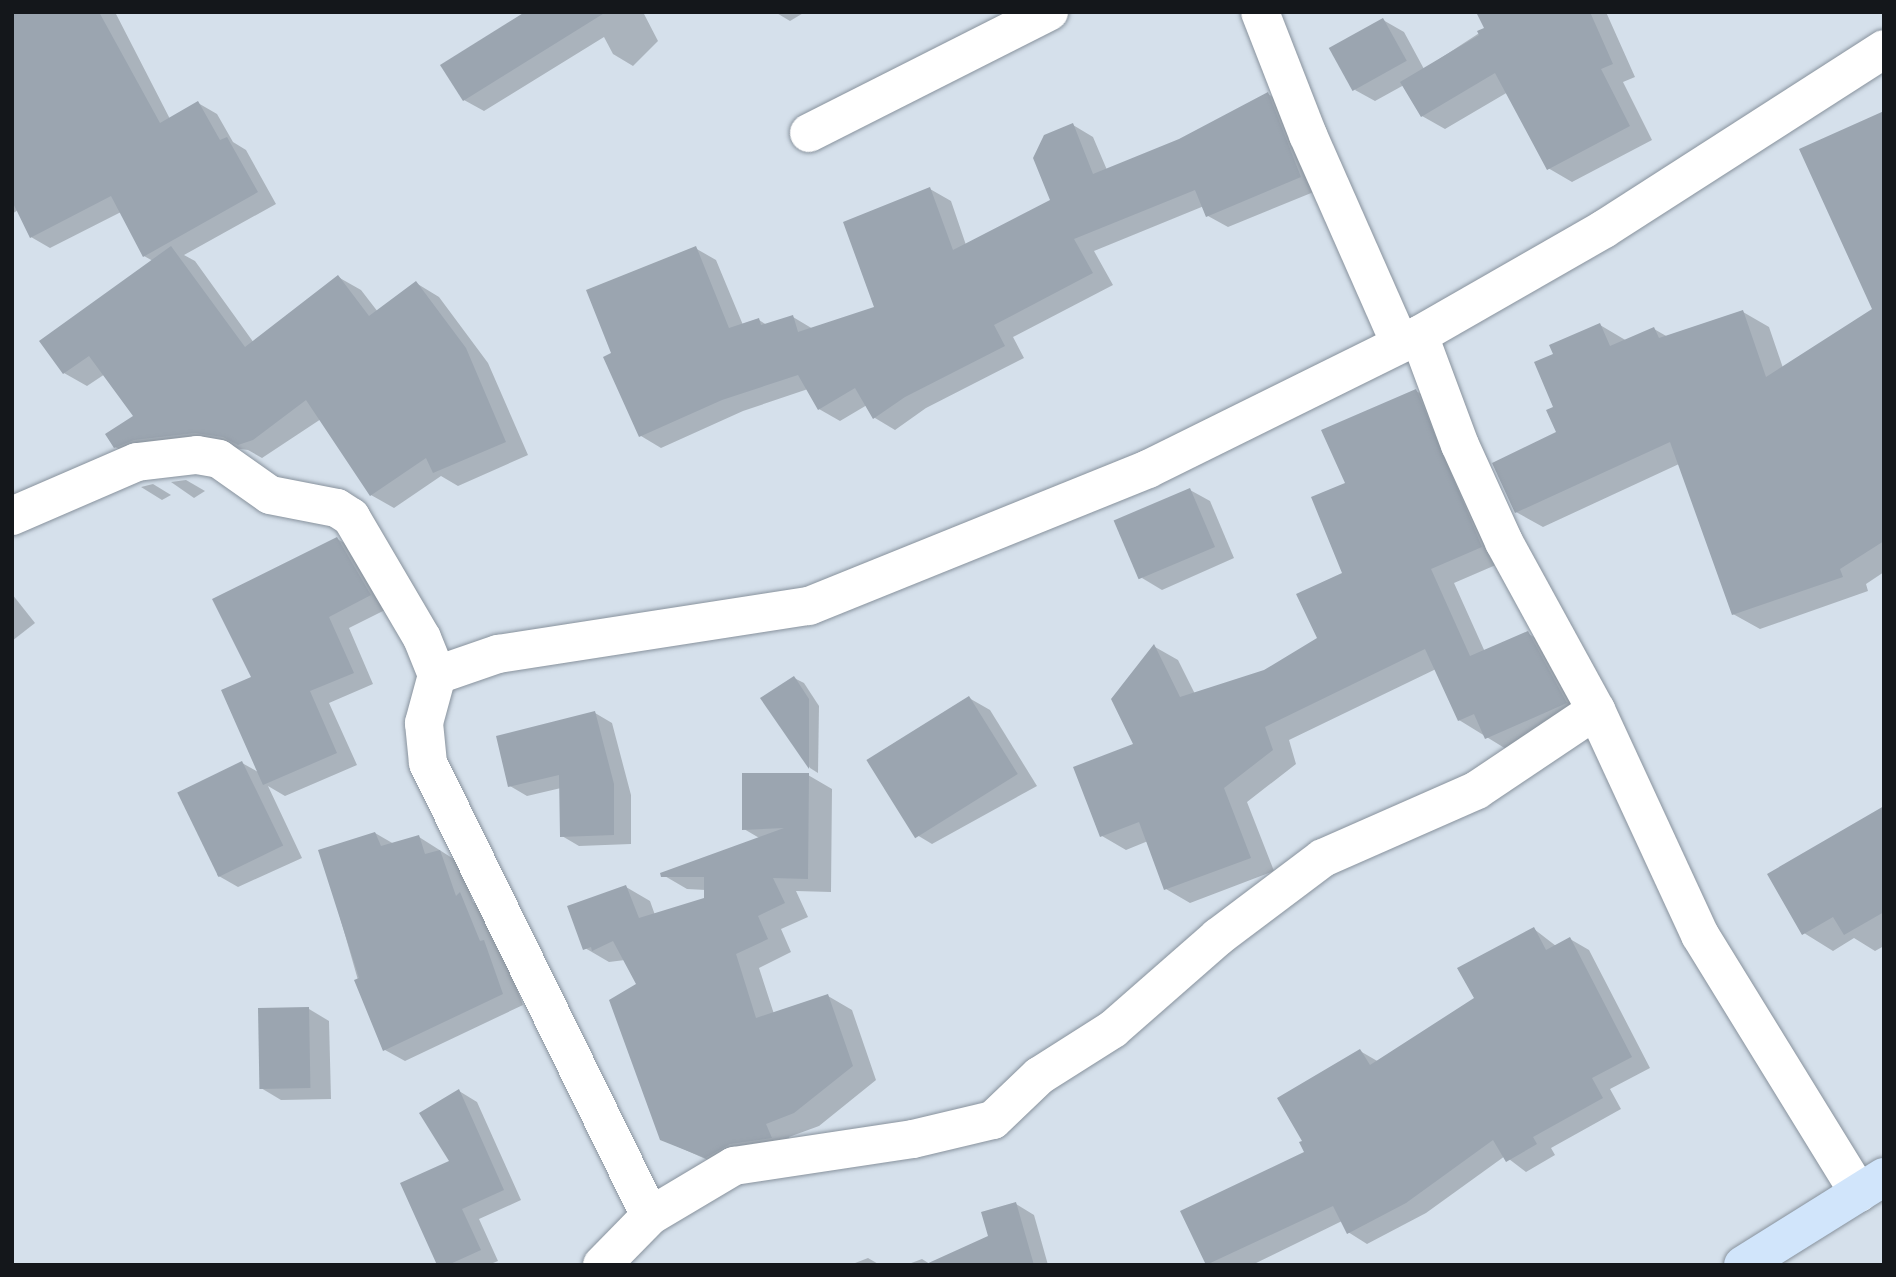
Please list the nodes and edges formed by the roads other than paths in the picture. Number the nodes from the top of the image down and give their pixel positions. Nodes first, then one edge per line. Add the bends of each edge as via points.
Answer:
1 (1049, 12) edge
2 (1260, 12) edge
3 (1884, 50) edge
4 (809, 133) dead end
5 (1409, 340) junction
6 (14, 505) edge
7 (437, 675) junction
8 (1596, 710) junction
9 (1872, 1185) edge
10 (650, 1216) junction
11 (602, 1265) edge
12 (1743, 1265) edge

1 - 4 street
2 - 5 street via 1307,135
3 - 5 street via 1604,229
5 - 7 street via 1148,470 809,606 498,654
5 - 8 street via 1504,542
6 - 7 street via 137,462 197,454 219,459 270,495 337,508 351,517 422,638
7 - 10 street via 424,723 428,763
8 - 9 street via 1700,935
8 - 10 street via 1478,790 1322,858 1218,937 1113,1029 1040,1076 993,1120 913,1139 734,1166
9 - 12 main road
10 - 11 street

